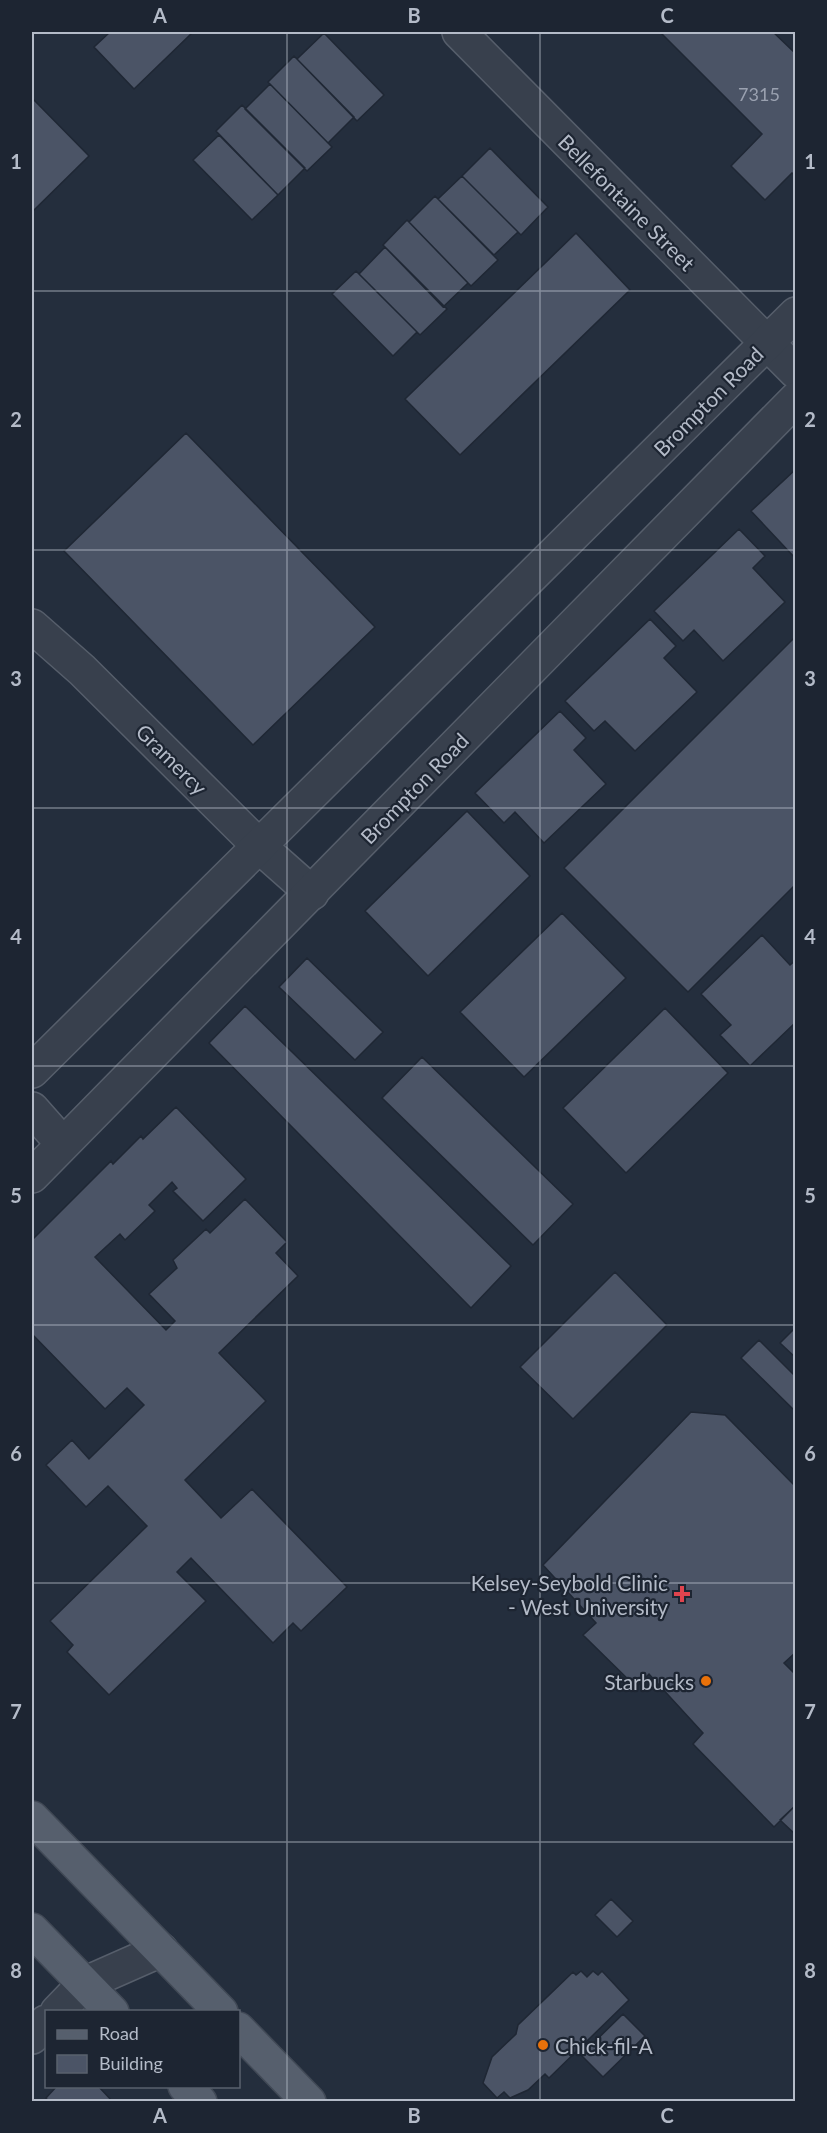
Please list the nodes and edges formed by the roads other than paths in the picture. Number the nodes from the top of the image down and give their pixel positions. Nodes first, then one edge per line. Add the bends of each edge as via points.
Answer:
1 (459, 32) edge
2 (795, 314) edge
3 (767, 342) junction
4 (795, 372) edge
5 (795, 399) edge
6 (32, 626) edge
7 (260, 847) junction
8 (312, 893) junction
9 (32, 1071) edge
10 (32, 1109) edge
11 (63, 1144) junction
12 (32, 1176) edge
13 (32, 1818) edge
14 (32, 1930) edge
15 (161, 1950) junction
16 (84, 1984) junction
17 (59, 2010) edge
18 (110, 2010) edge
19 (219, 2010) edge
20 (45, 2023) edge
21 (240, 2031) edge
22 (32, 2037) edge
23 (187, 2088) edge
24 (200, 2102) edge
25 (309, 2102) edge

1 - 3 street, Bellefontaine Street
2 - 3 street, Brompton Road
3 - 4 street, Bellefontaine Street
3 - 7 street, Brompton Road
5 - 8 street, Brompton Road
6 - 7 street, Gramercy via 82,670
7 - 8 street, Gramercy
7 - 9 street, Brompton Road
8 - 11 street, Brompton Road
10 - 11 street
11 - 12 street, Brompton Road
13 - 15 main road
14 - 16 main road
15 - 16 street
15 - 19 main road
16 - 17 street
16 - 18 main road
20 - 22 street
21 - 25 main road
23 - 24 main road

